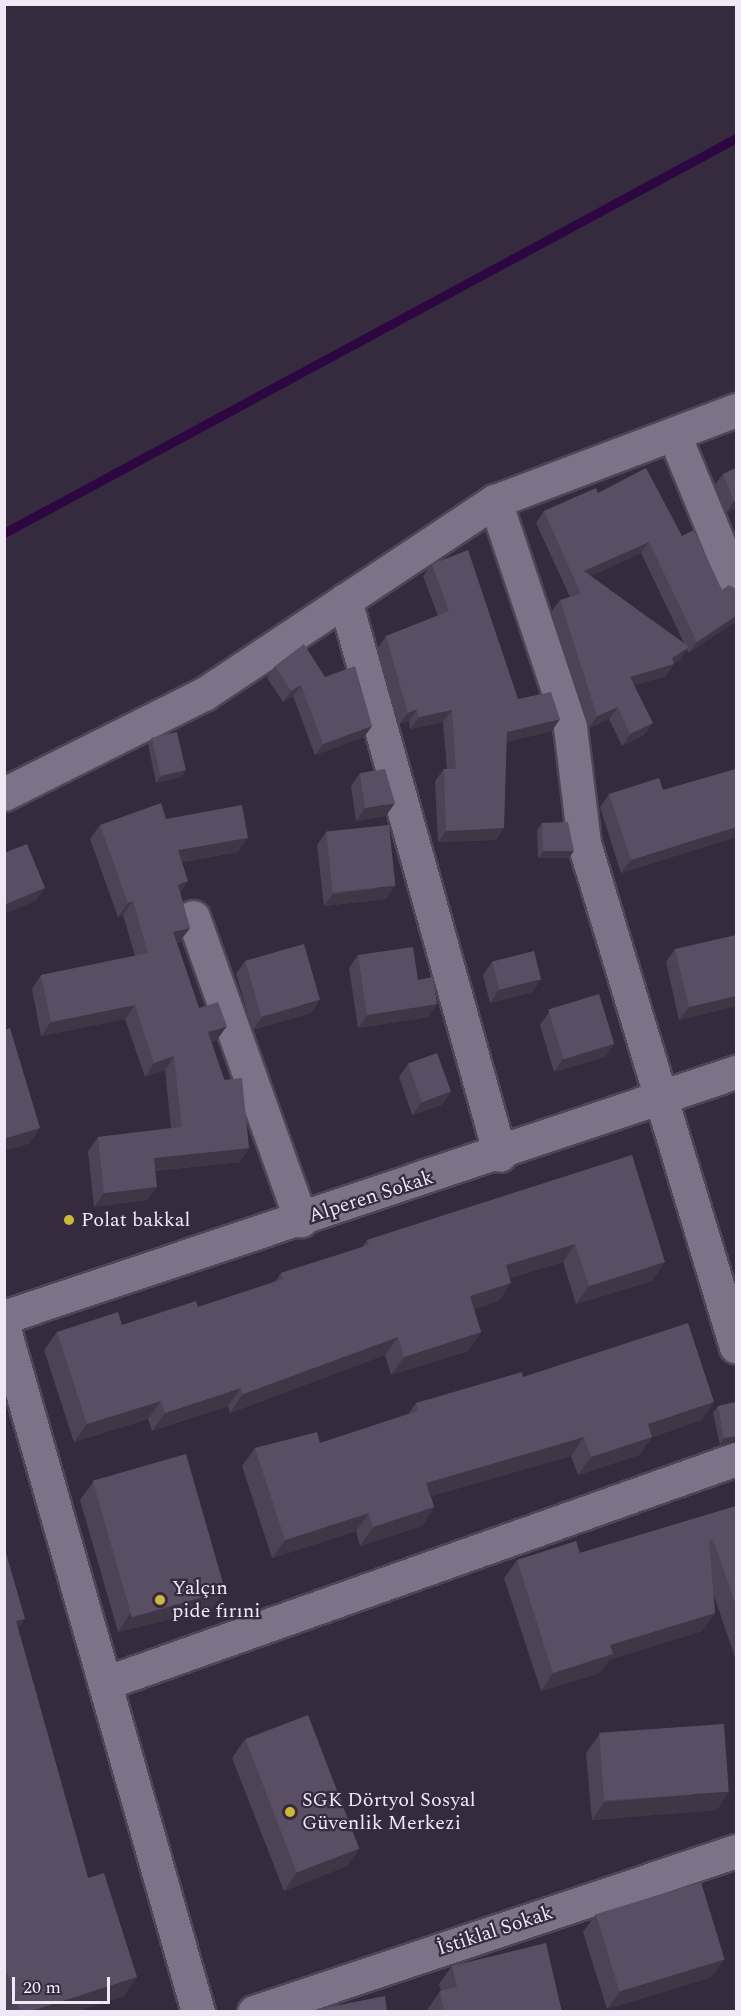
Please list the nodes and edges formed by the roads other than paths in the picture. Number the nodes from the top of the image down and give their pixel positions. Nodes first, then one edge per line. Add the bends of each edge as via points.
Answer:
1 (736, 410) edge
2 (675, 437) junction
3 (495, 501) junction
4 (736, 586) edge
5 (345, 600) junction
6 (4, 794) edge
7 (193, 917) dead end
8 (736, 1072) edge
9 (660, 1099) junction
10 (500, 1155) junction
11 (301, 1220) junction
12 (4, 1317) edge
13 (4, 1329) edge
14 (736, 1347) edge
15 (736, 1459) edge
16 (105, 1683) junction
17 (736, 1851) edge
18 (198, 2012) edge
19 (254, 2012) edge

1 - 2 street
2 - 3 street
2 - 4 street
3 - 5 street
3 - 9 street via 570,727 584,843
5 - 6 street via 204,694
5 - 10 street
7 - 11 street
8 - 9 street, Alperen Sokak
9 - 10 street, Alperen Sokak
9 - 14 street
10 - 11 street, Alperen Sokak
11 - 12 street, Alperen Sokak
13 - 16 street
15 - 16 street
16 - 18 street
17 - 19 street, İstiklal Sokak

